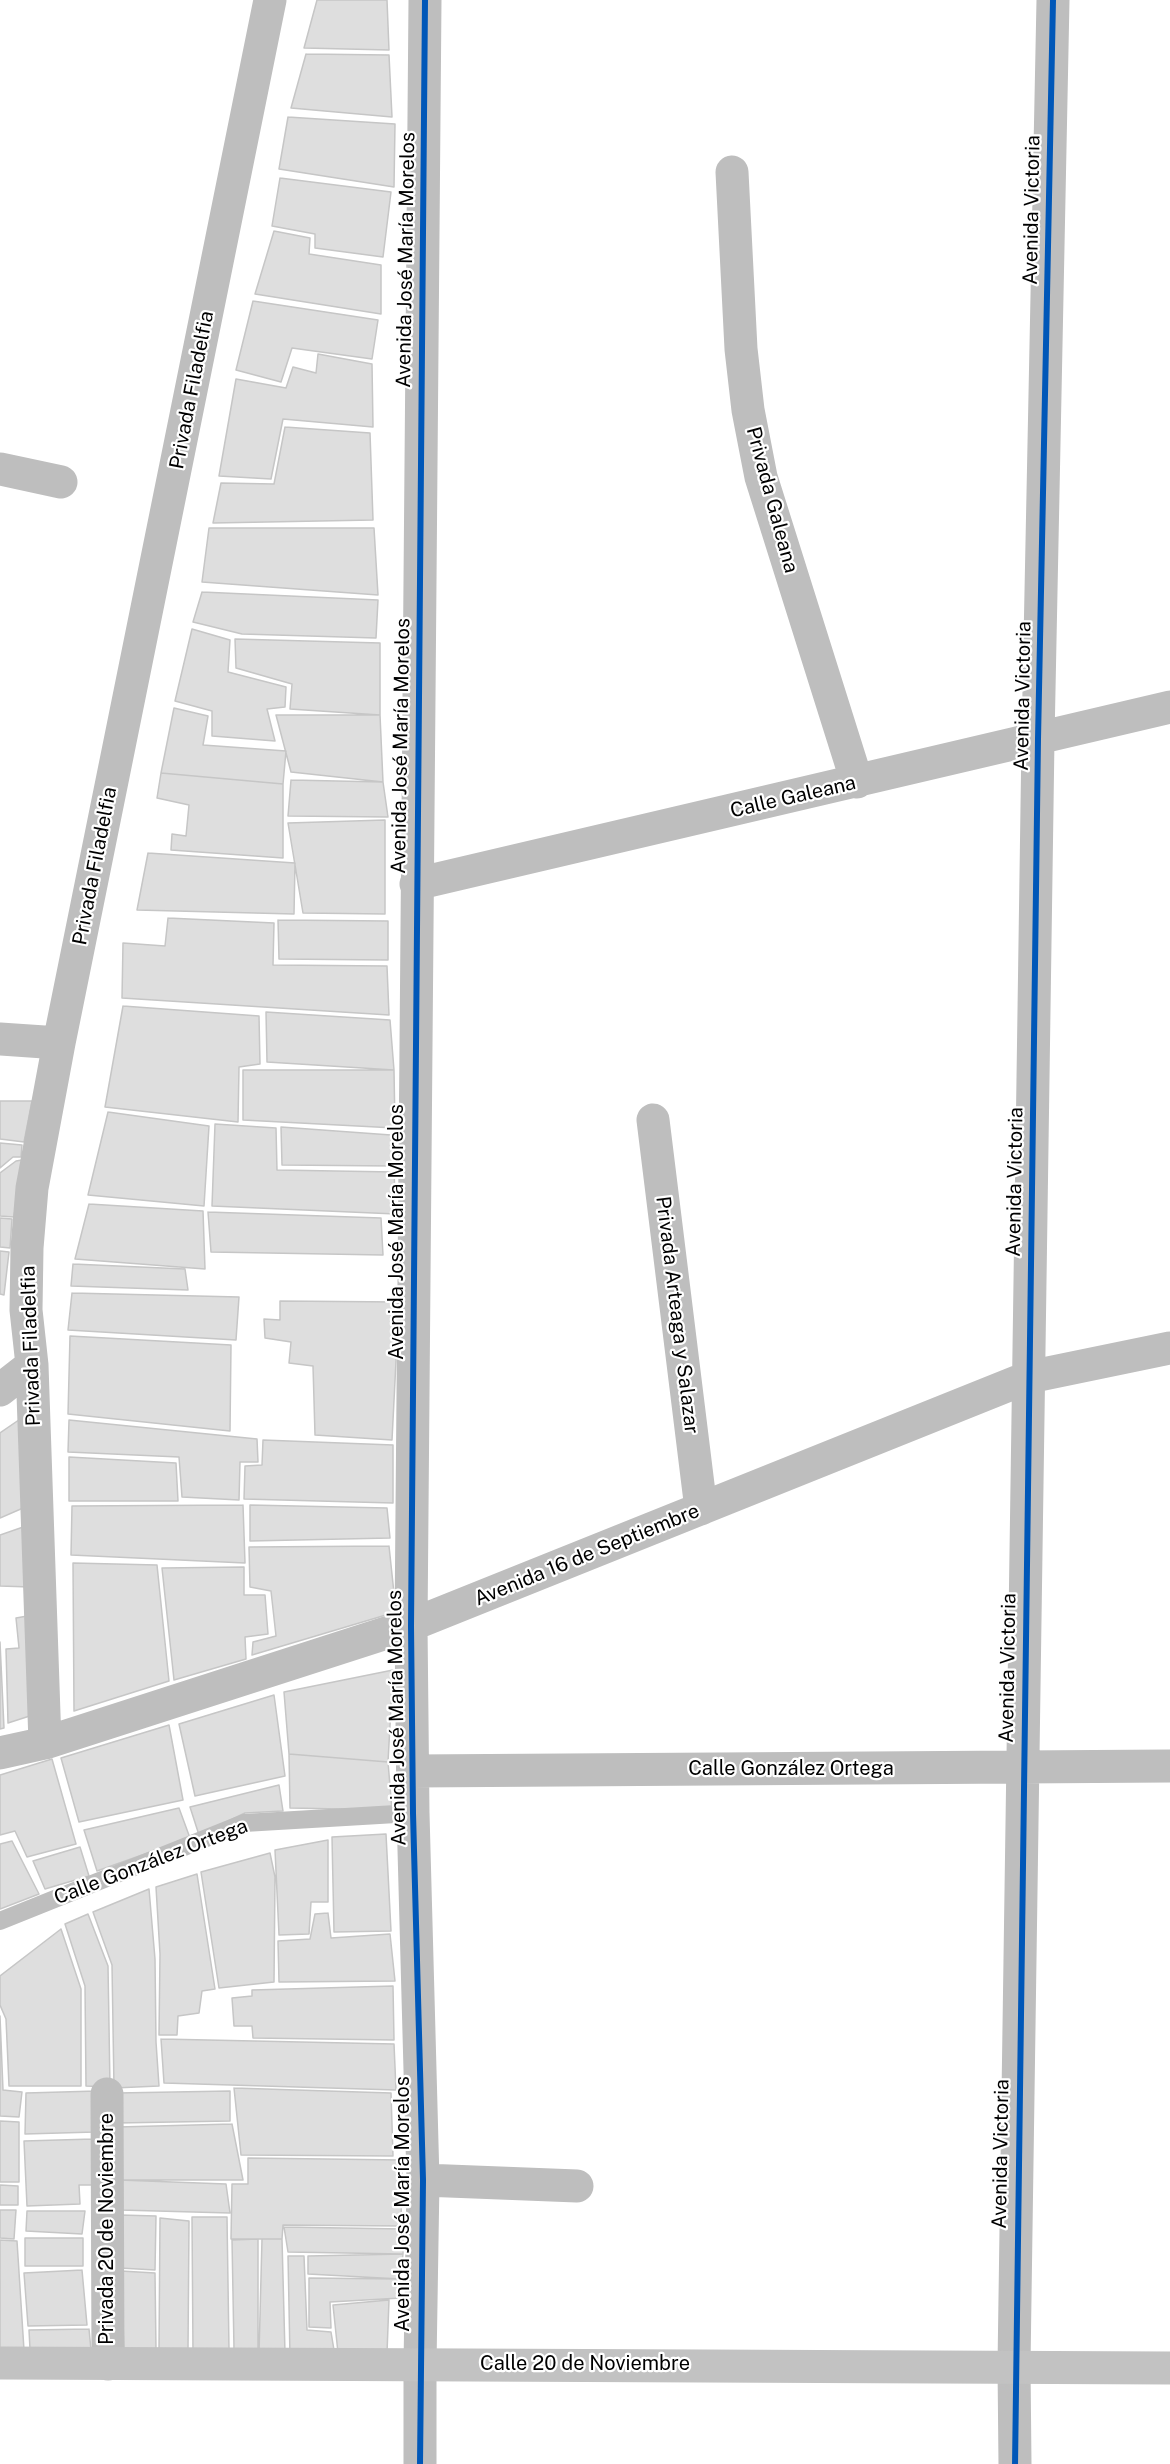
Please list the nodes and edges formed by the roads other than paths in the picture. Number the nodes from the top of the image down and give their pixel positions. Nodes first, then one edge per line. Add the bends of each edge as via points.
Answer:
1 (270, 0) edge
2 (425, 0) edge
3 (1053, 0) edge
4 (732, 172) dead end
5 (0, 469) edge
6 (61, 482) dead end
7 (1170, 707) edge
8 (1038, 740) junction
9 (857, 782) junction
10 (416, 884) junction
11 (0, 1039) edge
12 (59, 1043) junction
13 (653, 1120) dead end
14 (1170, 1348) edge
15 (32, 1365) junction
16 (1029, 1377) junction
17 (0, 1390) edge
18 (701, 1509) junction
19 (411, 1625) junction
20 (45, 1743) junction
21 (0, 1754) edge
22 (1170, 1766) edge
23 (1023, 1768) junction
24 (413, 1771) junction
25 (413, 1813) junction
26 (0, 1921) edge
27 (107, 2094) dead end
28 (423, 2180) junction
29 (577, 2186) dead end
30 (0, 2363) edge
31 (108, 2364) junction
32 (420, 2364) junction
33 (1014, 2365) junction
34 (1170, 2368) edge
35 (420, 2464) edge
36 (1014, 2464) edge

1 - 12 street, Privada Filadelfia
2 - 10 street, Avenida José María Morelos
3 - 8 street, Avenida Victoria
4 - 9 street, Privada Galeana via 741,349 761,477
5 - 6 street
7 - 8 street, Calle Galeana
8 - 9 street, Calle Galeana
8 - 16 street, Avenida Victoria
9 - 10 street, Calle Galeana
10 - 19 street, Avenida José María Morelos
11 - 12 street
12 - 15 street, Privada Filadelfia via 32,1198 26,1310
13 - 18 street, Privada Arteaga y Salazar
14 - 16 street, Avenida 16 de Septiembre
15 - 17 street
15 - 20 street, Privada Filadelfia
16 - 18 street, Avenida 16 de Septiembre
16 - 23 street, Avenida Victoria
18 - 19 street, Avenida 16 de Septiembre
19 - 20 street, Avenida 16 de Septiembre
19 - 24 street, Avenida José María Morelos
20 - 21 street, Avenida 16 de Septiembre
22 - 23 street, Calle González Ortega
23 - 24 street, Calle González Ortega
23 - 33 street, Avenida Victoria
24 - 25 street, Avenida José María Morelos
25 - 26 lane, Calle González Ortega via 244,1823
25 - 28 street, Avenida José María Morelos
27 - 31 street, Privada 20 de Noviembre
28 - 29 street
28 - 32 street, Avenida José María Morelos
30 - 31 main road, Calle 20 de Noviembre
31 - 32 main road, Calle 20 de Noviembre
32 - 33 main road, Calle 20 de Noviembre
32 - 35 street, Avenida José María Morelos
33 - 34 main road, Calle 20 de Noviembre
33 - 36 street, Avenida Victoria

